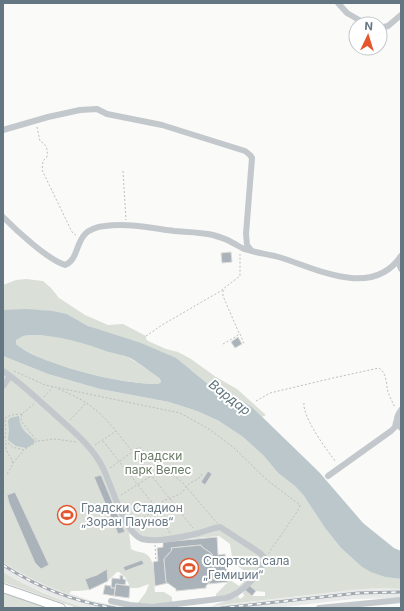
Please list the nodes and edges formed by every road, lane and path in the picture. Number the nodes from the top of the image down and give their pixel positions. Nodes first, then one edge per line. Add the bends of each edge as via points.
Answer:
1 (338, 3) edge
2 (401, 15) edge
3 (352, 16) edge
4 (388, 26) edge
5 (35, 120) junction
6 (3, 130) edge
7 (123, 171) dead end
8 (3, 217) edge
9 (127, 225) junction
10 (82, 236) junction
11 (241, 248) junction
12 (251, 250) junction
13 (400, 257) edge
14 (401, 269) edge
15 (223, 290) junction
16 (239, 334) junction
17 (146, 336) dead end
18 (223, 344) dead end
19 (244, 344) dead end
20 (3, 371) edge
21 (11, 373) junction
22 (3, 386) edge
23 (53, 387) junction
24 (39, 401) junction
25 (256, 401) dead end
26 (86, 402) junction
27 (304, 403) dead end
28 (400, 411) edge
29 (22, 414) junction
30 (396, 422) junction
31 (66, 425) junction
32 (401, 428) edge
33 (116, 431) junction
34 (102, 440) junction
35 (6, 442) junction
36 (37, 442) junction
37 (79, 443) dead end
38 (90, 449) junction
39 (25, 450) junction
40 (132, 452) junction
41 (119, 462) junction
42 (13, 464) junction
43 (164, 467) junction
44 (340, 467) junction
45 (105, 472) junction
46 (203, 473) dead end
47 (6, 474) dead end
48 (152, 476) junction
49 (328, 476) dead end
50 (137, 485) junction
51 (186, 487) junction
52 (115, 498) junction
53 (170, 498) junction
54 (157, 509) junction
55 (129, 528) junction
56 (223, 528) junction
57 (197, 533) junction
58 (173, 538) junction
59 (155, 540) junction
60 (265, 558) junction
61 (156, 561) dead end
62 (3, 588) edge
63 (401, 600) edge
64 (111, 601) dead end
65 (3, 606) edge
66 (5, 608) edge
67 (61, 608) edge
68 (319, 608) edge

1 - 3 street
2 - 4 street
5 - 6 street
5 - 10 path via 40,141 45,143 48,150 48,157 43,161 42,170 72,232 76,236
5 - 12 street via 97,109 107,114 162,125 245,150 252,158 246,234 247,245
7 - 9 path
8 - 10 street via 33,244 63,264 70,261
9 - 10 street via 98,227
9 - 11 street via 209,234 229,240
11 - 12 street
11 - 15 path via 240,276
12 - 13 street via 352,278 376,276
13 - 14 street
15 - 16 path
15 - 17 path via 162,324
16 - 18 path
16 - 19 path
20 - 21 street
21 - 22 street
21 - 23 path
21 - 24 street
23 - 24 path
23 - 26 path
23 - 60 path via 176,411 209,429 233,447 267,480 300,505
24 - 29 path
24 - 31 street
25 - 28 path via 270,393 379,368 384,375 391,399
26 - 31 path
26 - 33 path
27 - 44 path via 304,412
28 - 30 street
29 - 35 path via 11,414 5,418
29 - 36 path via 22,424
30 - 32 street
30 - 44 street via 391,431
31 - 38 street
33 - 34 path
33 - 40 path
34 - 38 path
34 - 41 path
35 - 39 path
35 - 42 path via 6,450
36 - 37 path via 60,439
36 - 39 path
38 - 45 street
39 - 42 path
40 - 41 path
40 - 43 path via 139,447
40 - 48 path
41 - 45 path
41 - 50 path
42 - 47 path
43 - 48 path
43 - 51 path
44 - 49 street
45 - 52 street
46 - 51 path
48 - 50 path
48 - 53 path
50 - 52 path
50 - 54 path
51 - 53 path via 178,495
51 - 56 path
52 - 55 street
53 - 54 path via 163,501
53 - 57 path
54 - 55 path
54 - 58 path
55 - 59 street via 140,538
56 - 57 street via 217,527
56 - 60 street
57 - 58 street
58 - 59 street
59 - 61 path
60 - 64 street via 245,587 226,598 152,607
62 - 67 main road
63 - 68 street
65 - 66 path

